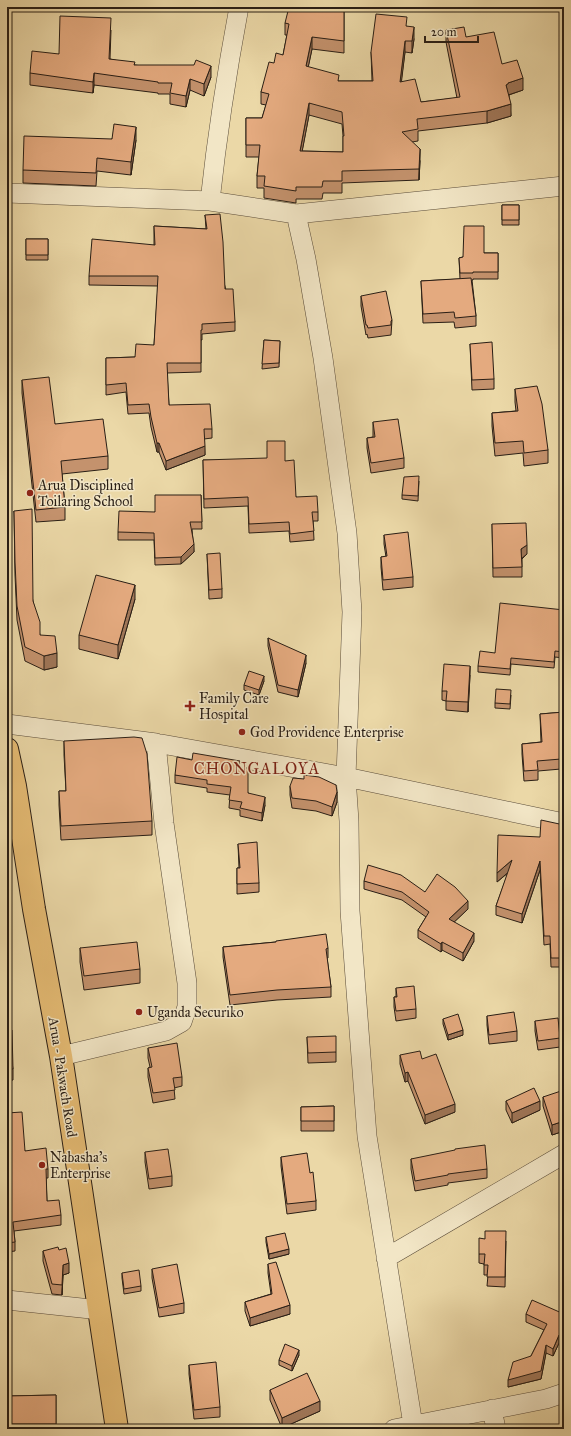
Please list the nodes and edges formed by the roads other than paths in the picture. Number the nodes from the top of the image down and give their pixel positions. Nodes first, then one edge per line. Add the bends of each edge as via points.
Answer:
1 (239, 7) edge
2 (564, 186) edge
3 (7, 194) edge
4 (210, 201) junction
5 (296, 214) junction
6 (7, 724) edge
7 (156, 744) junction
8 (7, 749) edge
9 (346, 777) junction
10 (564, 822) edge
11 (61, 1056) junction
12 (564, 1154) edge
13 (386, 1258) junction
14 (7, 1300) edge
15 (100, 1310) junction
16 (564, 1393) edge
17 (492, 1409) junction
18 (413, 1425) junction
19 (117, 1429) edge
20 (394, 1429) edge
21 (496, 1429) edge

1 - 4 street via 228,66
2 - 5 street
3 - 4 street
4 - 5 street
5 - 9 street via 323,358 347,533 352,612
6 - 7 street
7 - 9 street
7 - 11 street via 164,823 187,983 187,1007 182,1022 166,1031
8 - 11 main road, Arua - Pakwach Road
9 - 10 street
9 - 13 street via 350,911 367,1136
11 - 15 main road, Arua - Pakwach Road
12 - 13 street
13 - 18 street
14 - 15 street
15 - 19 main road, Arua - Pakwach Road
16 - 17 street
17 - 18 street
17 - 21 street
18 - 20 street

